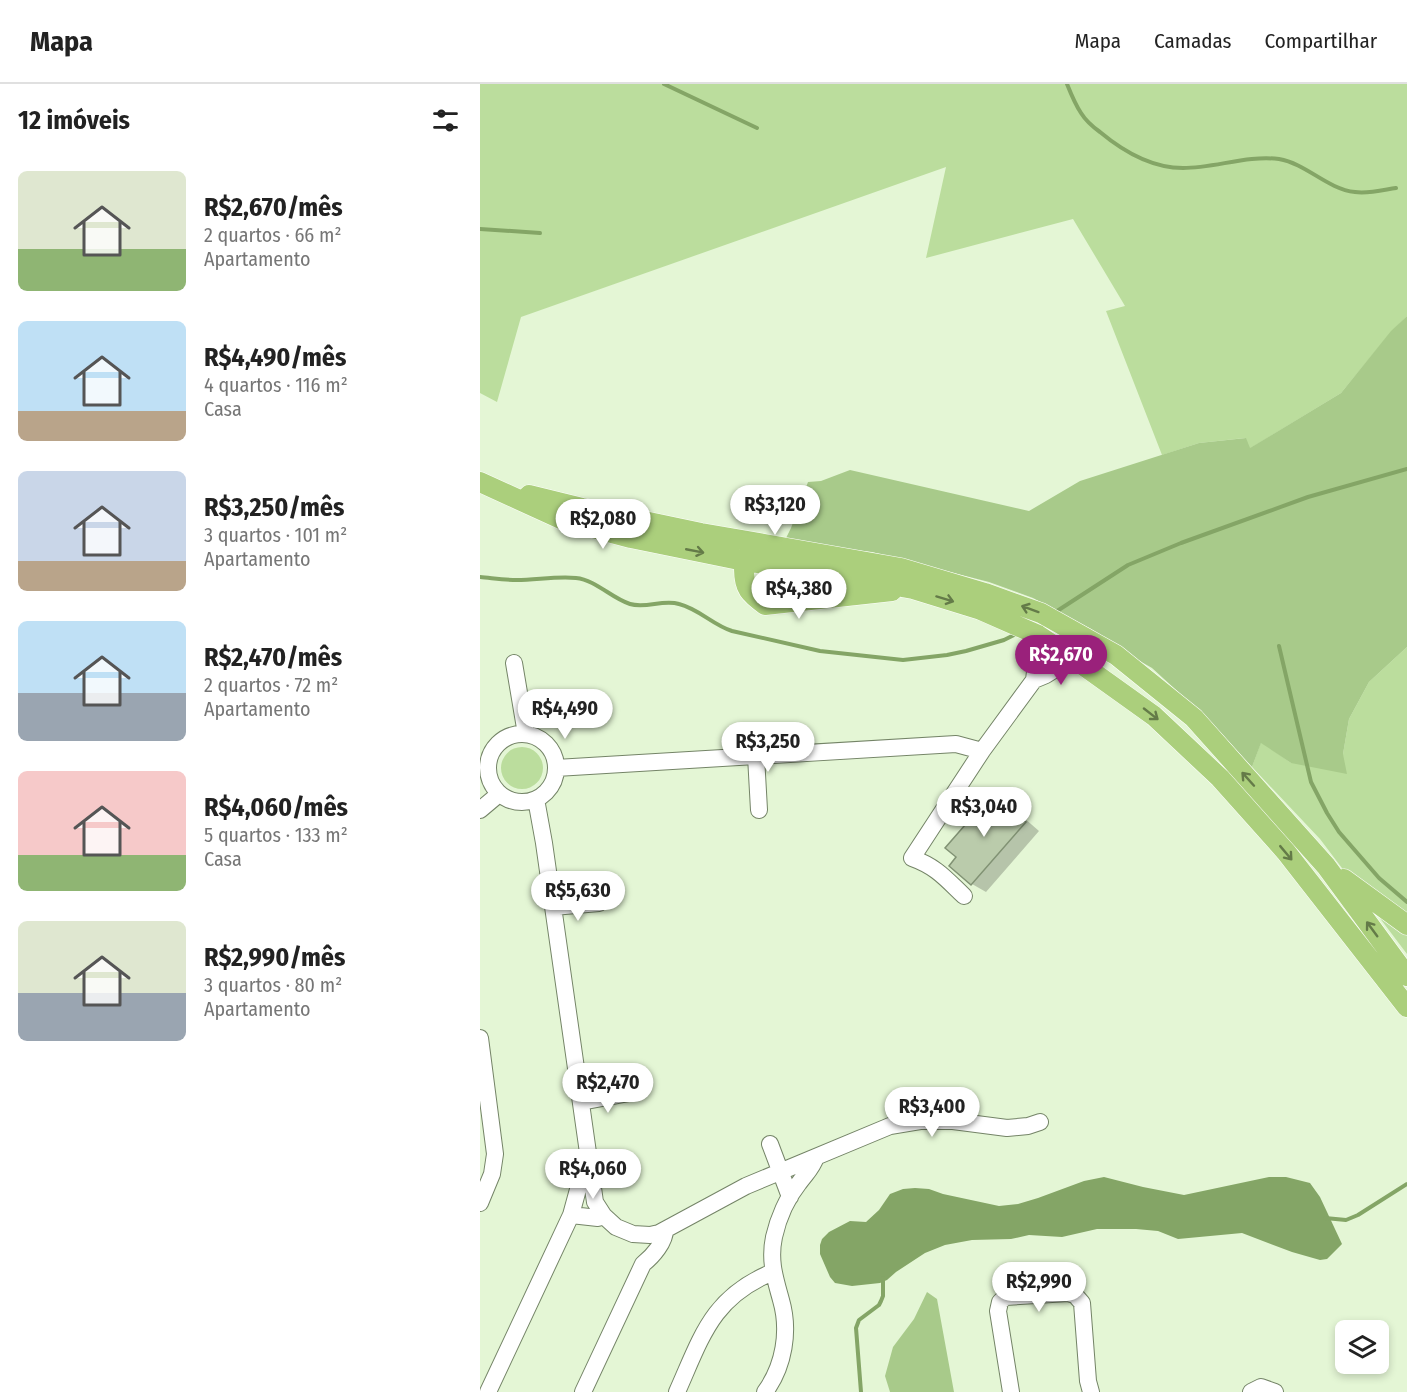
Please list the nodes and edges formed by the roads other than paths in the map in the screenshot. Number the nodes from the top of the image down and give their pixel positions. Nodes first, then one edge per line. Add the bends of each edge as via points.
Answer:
1 (480, 482) edge
2 (827, 555) junction
3 (744, 561) junction
4 (913, 589) junction
5 (1038, 636) junction
6 (1073, 658) junction
7 (514, 663) dead end
8 (1034, 680) junction
9 (526, 734) junction
10 (982, 751) junction
11 (756, 756) junction
12 (556, 768) junction
13 (499, 794) junction
14 (536, 799) junction
15 (480, 810) edge
16 (759, 810) dead end
17 (1326, 866) junction
18 (964, 896) dead end
19 (599, 903) dead end
20 (553, 907) junction
21 (1407, 925) edge
22 (1363, 950) junction
23 (1407, 976) edge
24 (1407, 1000) edge
25 (1407, 1007) edge
26 (480, 1038) edge
27 (629, 1093) dead end
28 (581, 1102) junction
29 (1040, 1122) dead end
30 (770, 1144) dead end
31 (816, 1157) junction
32 (591, 1169) junction
33 (780, 1172) junction
34 (790, 1197) junction
35 (480, 1203) edge
36 (571, 1215) junction
37 (604, 1216) junction
38 (665, 1230) junction
39 (633, 1234) junction
40 (644, 1264) junction
41 (773, 1272) junction
42 (1090, 1387) edge
43 (488, 1392) edge
44 (583, 1392) edge
45 (677, 1392) edge
46 (765, 1392) edge
47 (1011, 1392) edge
48 (1103, 1392) edge
49 (1251, 1392) edge
50 (1275, 1392) edge

1 - 2 main road via 582,508
1 -> 3 main road via 563,520
2 - 3 main road via 750,554
17 -> 2 main road via 1194,718 1116,655 1041,614 986,593 901,568
3 - 4 main road
3 - 4 main road via 744,582 765,605
4 -> 5 main road via 981,610
5 - 6 main road
5 - 8 street
6 - 8 street
6 -> 22 main road via 1154,716 1220,778 1286,852
7 - 9 street
8 - 10 street
9 - 12 street via 536,736 551,749
9 - 13 street via 507,737 493,749 487,768
10 - 11 street via 956,744
10 - 18 street via 912,858 937,870
11 - 12 street
11 - 16 street
12 - 14 street via 551,787
13 - 14 street via 517,802
13 - 15 street
14 - 20 street
17 - 21 main road
23 -> 17 main road
19 - 20 street
20 - 28 street
22 - 24 main road
22 - 25 main road
26 - 35 street via 495,1154
27 - 28 street
28 - 32 street
29 - 31 street via 1007,1128 935,1120 890,1125
30 - 33 street
31 - 33 street
31 - 34 street
32 - 36 street via 580,1182
32 - 37 street via 596,1202
33 - 34 street
33 - 38 street
34 - 41 street via 775,1236
36 - 37 street
36 - 43 street
37 - 39 street via 616,1227
38 - 39 street via 650,1235
38 - 40 street via 665,1237
39 - 40 street
40 - 44 street
41 - 45 street via 735,1293 715,1314
41 - 46 street via 784,1313 785,1340 779,1366
42 - 47 street via 1082,1303 1068,1293 1005,1298 1000,1302 998,1311
42 - 48 street
49 - 50 street via 1261,1387

